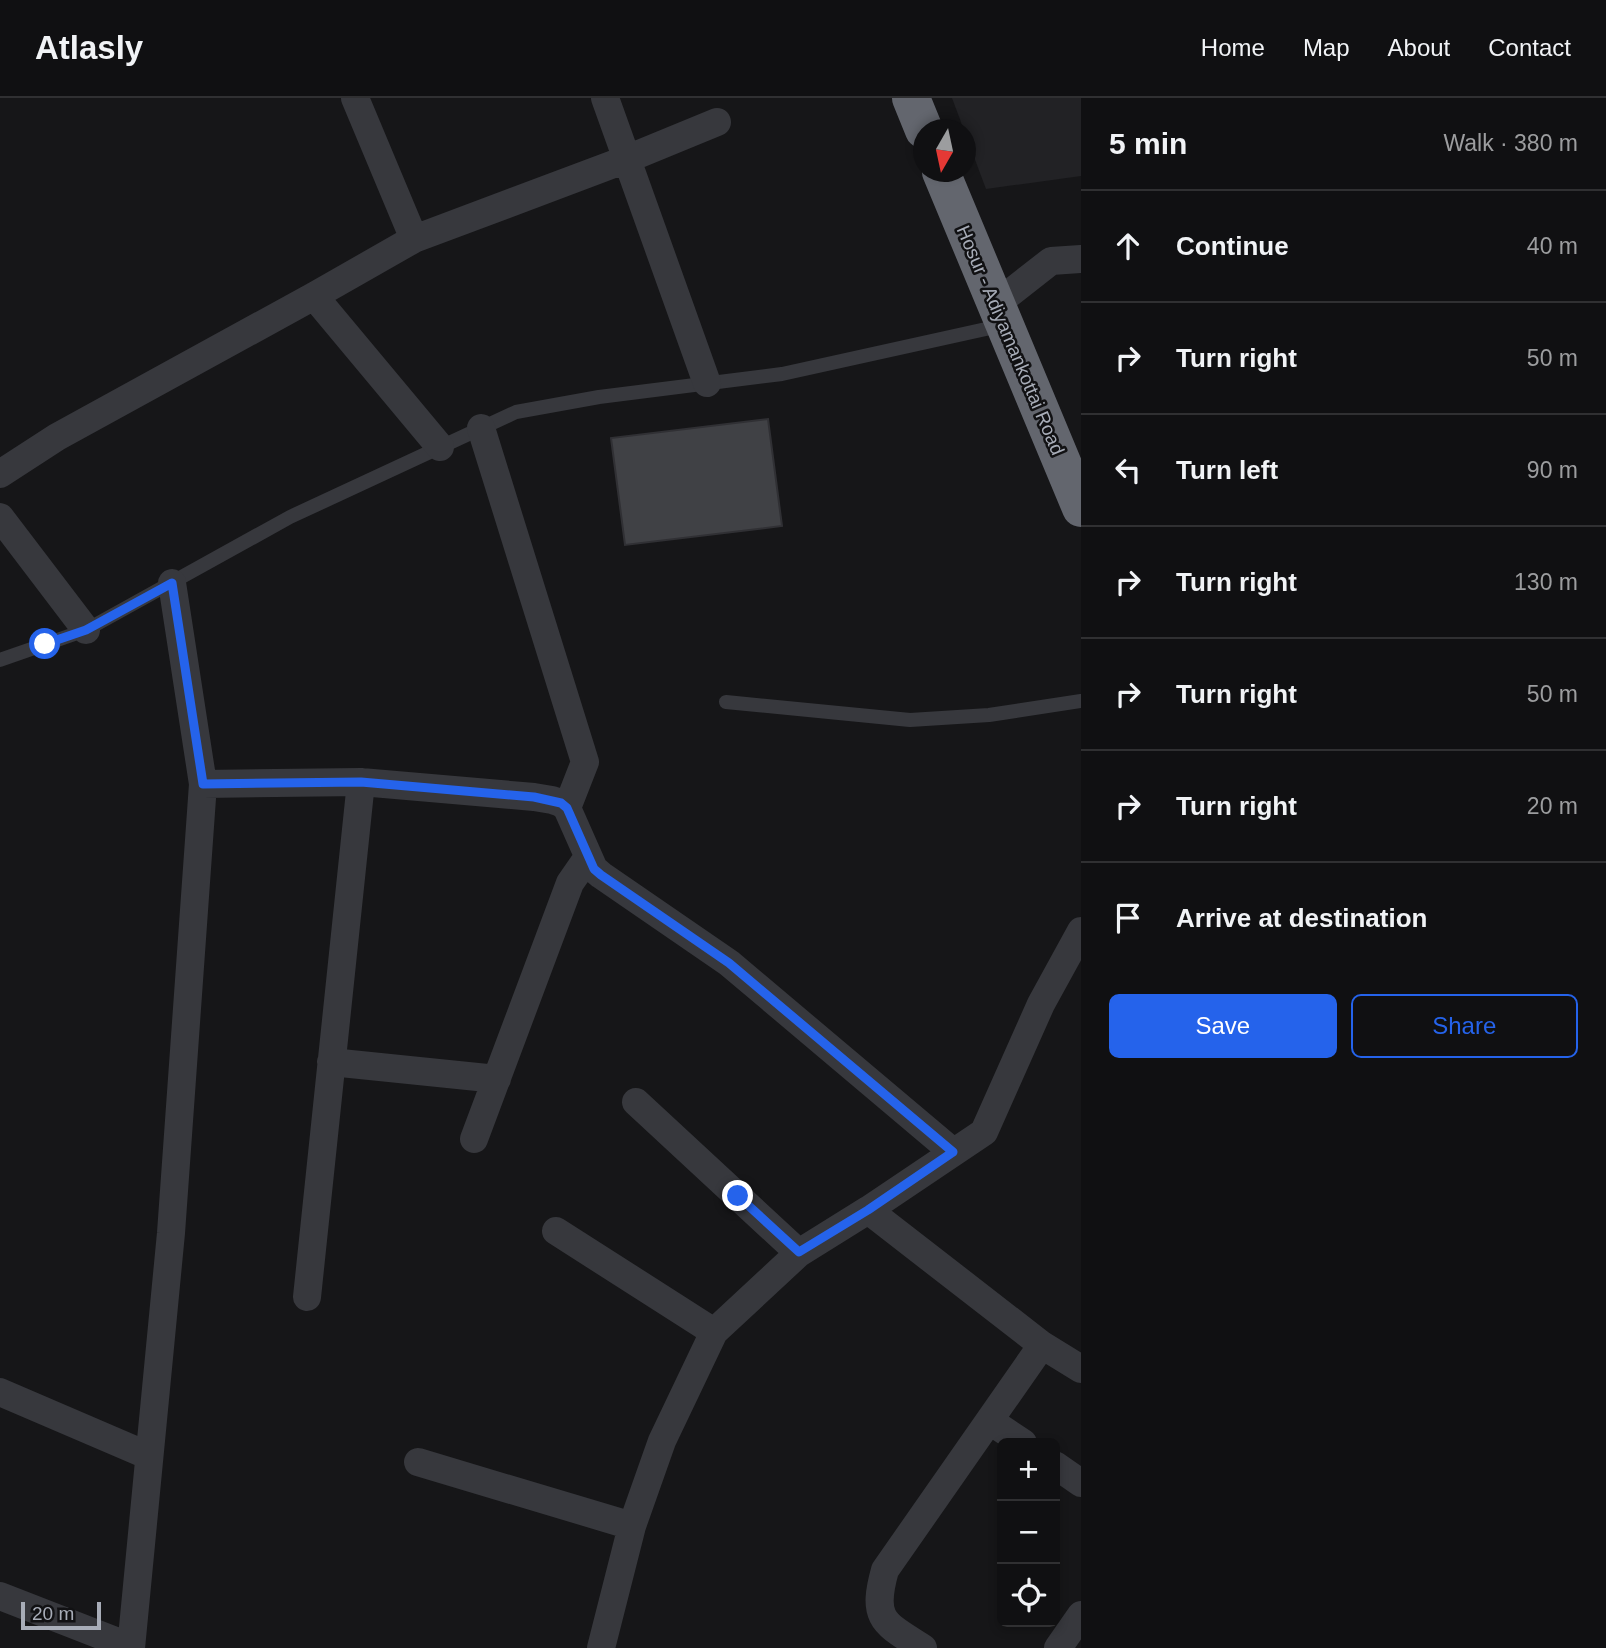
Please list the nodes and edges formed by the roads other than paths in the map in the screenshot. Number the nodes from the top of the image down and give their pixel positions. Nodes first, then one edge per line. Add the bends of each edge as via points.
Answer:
1 (355, 98) edge
2 (605, 98) edge
3 (911, 98) edge
4 (920, 119) edge
5 (717, 122) dead end
6 (627, 159) junction
7 (945, 182) edge
8 (414, 239) junction
9 (1081, 259) edge
10 (314, 296) junction
11 (1000, 314) junction
12 (707, 383) junction
13 (481, 428) junction
14 (440, 447) junction
15 (0, 474) edge
16 (1081, 508) edge
17 (0, 517) edge
18 (172, 583) junction
19 (86, 630) junction
20 (0, 660) edge
21 (1081, 701) edge
22 (726, 702) dead end
23 (361, 782) junction
24 (203, 784) junction
25 (567, 808) junction
26 (589, 857) junction
27 (1081, 931) edge
28 (331, 1062) junction
29 (497, 1079) junction
30 (636, 1102) dead end
31 (474, 1139) dead end
32 (953, 1152) junction
33 (868, 1210) junction
34 (556, 1231) dead end
35 (799, 1252) junction
36 (307, 1297) dead end
37 (714, 1332) junction
38 (1042, 1345) junction
39 (1081, 1369) edge
40 (0, 1392) edge
41 (990, 1421) junction
42 (1016, 1438) edge
43 (149, 1456) junction
44 (418, 1462) dead end
45 (1060, 1468) edge
46 (1081, 1483) edge
47 (632, 1526) junction
48 (0, 1596) edge
49 (1081, 1615) edge
50 (131, 1648) edge
51 (601, 1648) edge
52 (923, 1648) edge
53 (1058, 1648) edge

1 - 8 street
2 - 6 street
3 - 4 highway
5 - 6 street
6 - 8 street
6 - 12 street
7 - 11 highway, Hosur - Adiyamankottai Road
8 - 10 street
9 - 11 street via 1051,261
10 - 14 street
10 - 15 street via 57,437
11 - 12 lane via 782,374
11 - 16 highway, Hosur - Adiyamankottai Road
12 - 13 lane via 516,412
13 - 14 lane
13 - 25 street via 585,762
14 - 18 lane via 290,517
17 - 19 street
18 - 19 lane
18 - 24 street
19 - 20 lane
21 - 22 lane via 989,715 910,720
23 - 24 street
23 - 25 street via 534,797
23 - 28 street
24 - 43 street via 171,1233
25 - 26 street
26 - 29 street via 570,883
26 - 32 street via 601,875 729,963
27 - 32 street via 1041,1004 984,1132
28 - 29 street
28 - 36 street
29 - 31 street
30 - 35 street
32 - 33 street
33 - 35 street
33 - 38 street
34 - 37 street
35 - 37 street
37 - 47 street via 662,1441
38 - 39 street
38 - 41 street
40 - 43 street
41 - 42 street
41 - 52 street via 885,1570 879,1593 886,1623
43 - 50 street
44 - 47 street
45 - 46 street
47 - 51 street
48 - 50 street
49 - 53 street

